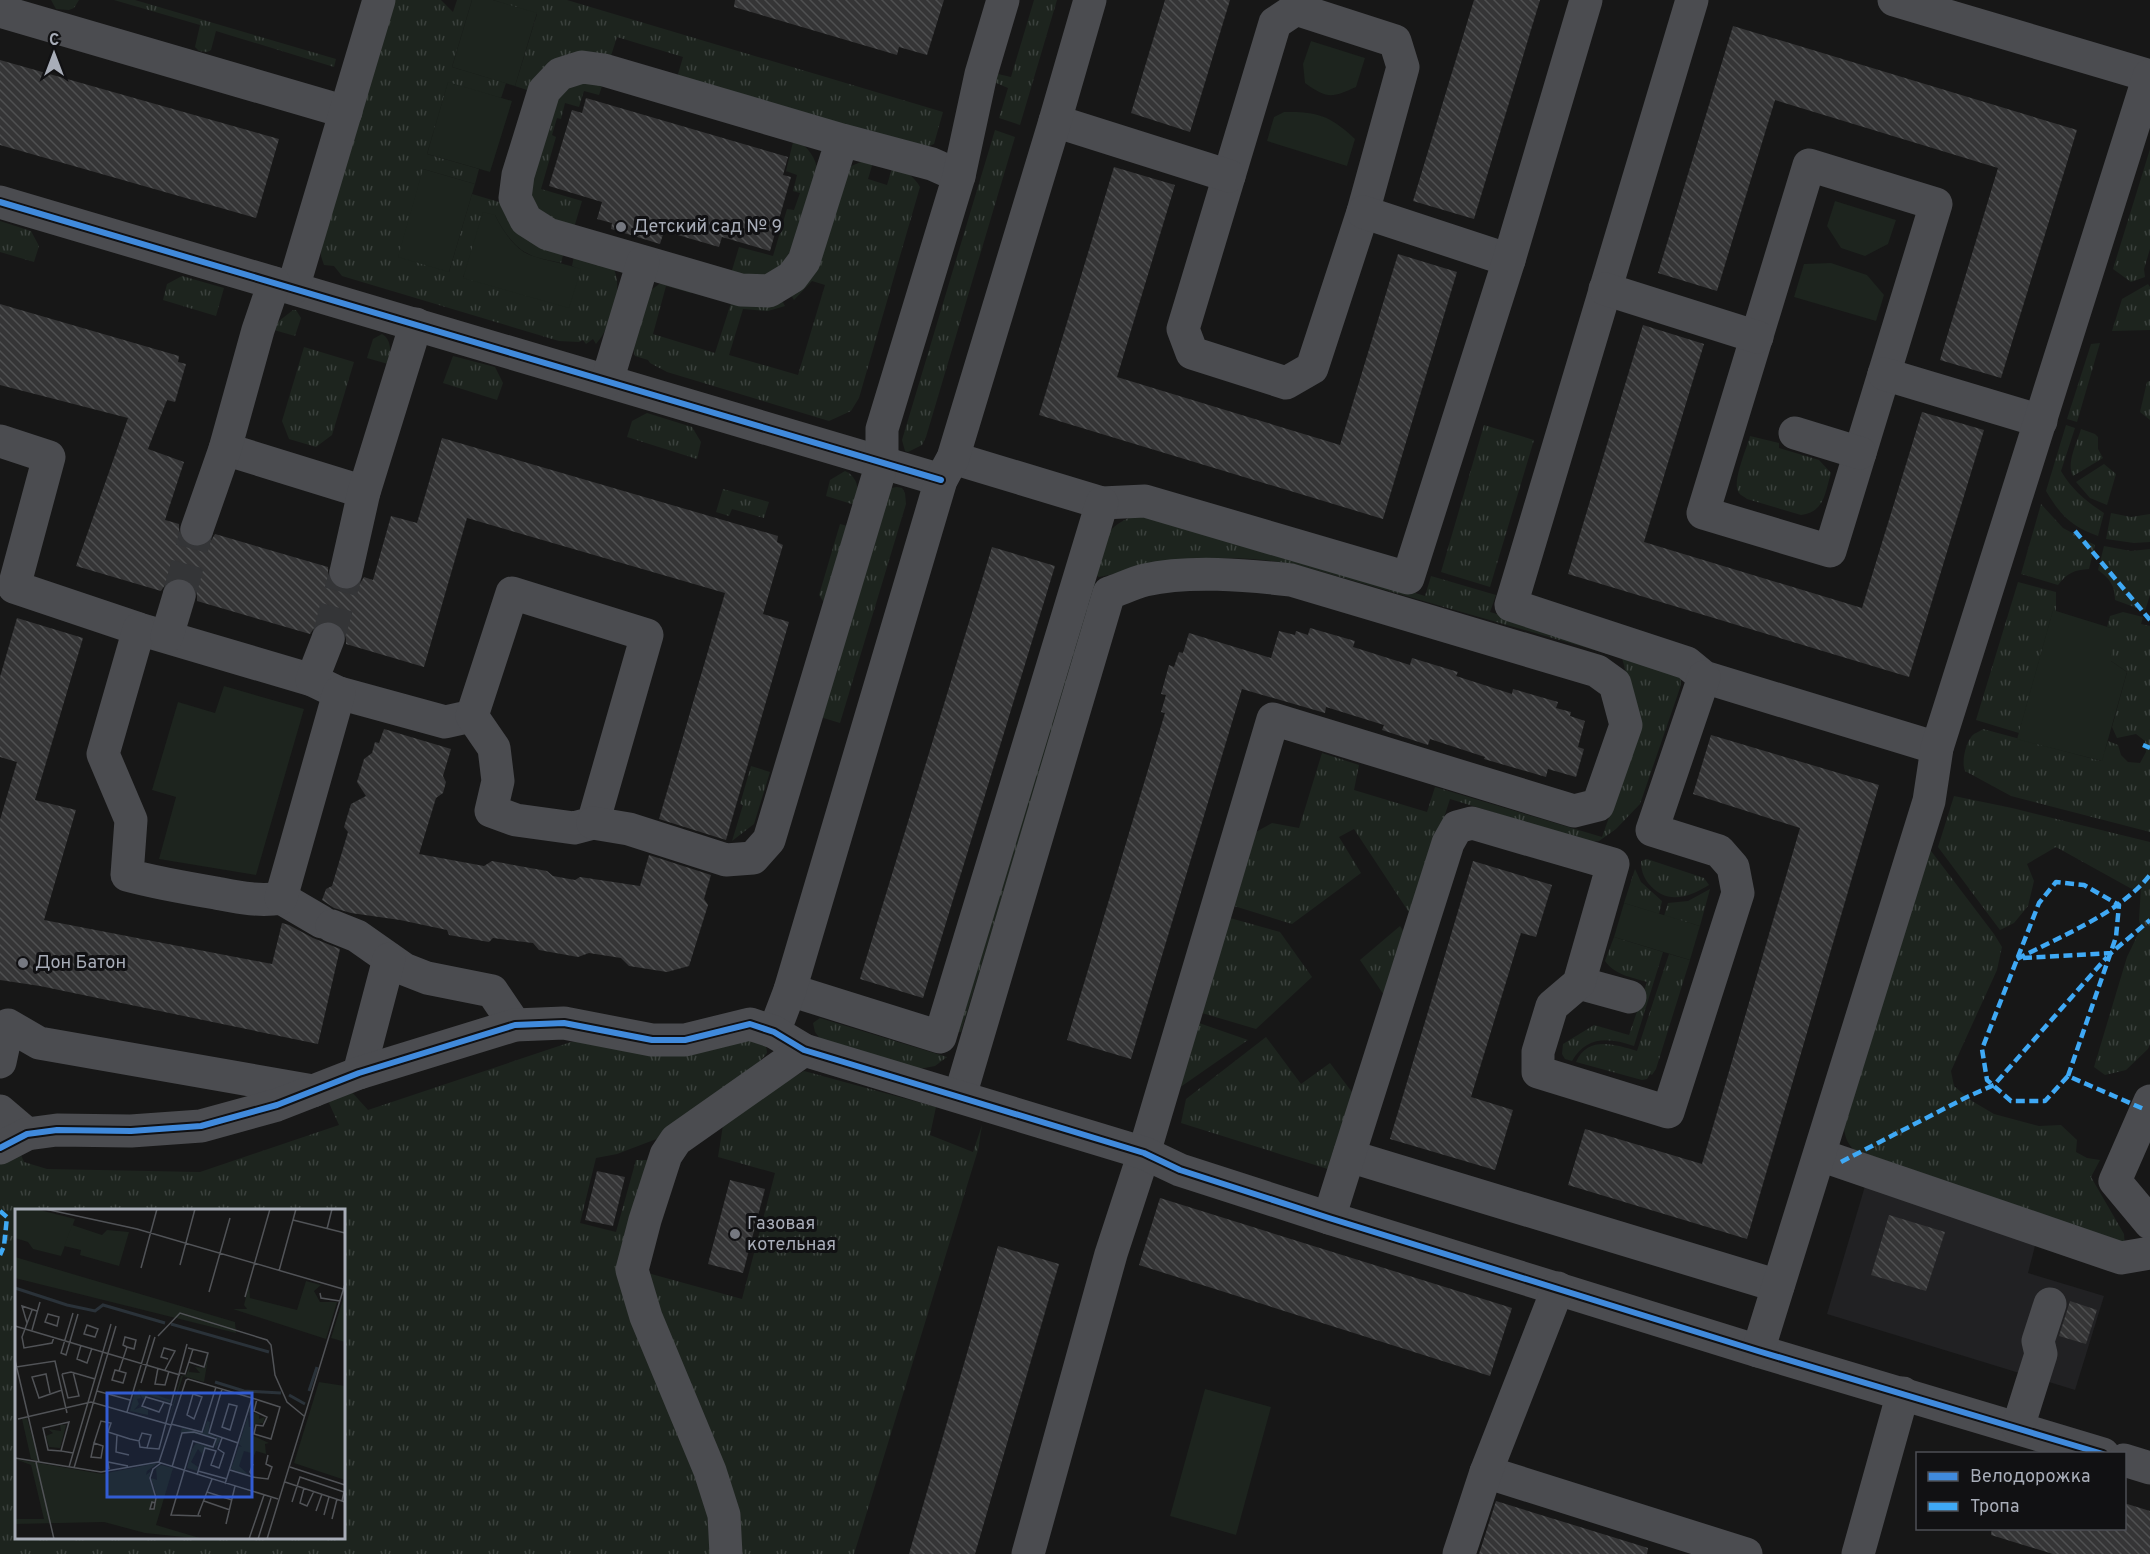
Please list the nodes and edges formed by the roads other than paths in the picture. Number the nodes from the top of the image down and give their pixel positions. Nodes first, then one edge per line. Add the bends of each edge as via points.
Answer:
1 (379, 0) edge
2 (1003, 0) edge
3 (1090, 0) edge
4 (1586, 0) edge
5 (1692, 0) edge
6 (1894, 0) edge
7 (0, 11) edge
8 (2149, 76) edge
9 (346, 112) junction
10 (1055, 121) junction
11 (842, 140) junction
12 (958, 176) junction
13 (1229, 176) junction
14 (0, 202) edge
15 (1363, 212) junction
16 (1509, 260) junction
17 (643, 262) junction
18 (284, 286) junction
19 (1605, 289) junction
20 (416, 324) junction
21 (1757, 337) junction
22 (1884, 374) junction
23 (607, 381) junction
24 (2041, 421) junction
25 (1795, 433) dead end
26 (0, 441) edge
27 (225, 450) junction
28 (1860, 453) junction
29 (882, 463) junction
30 (947, 469) junction
31 (364, 492) junction
32 (1102, 503) junction
33 (197, 529) tunnel mouth
34 (346, 572) tunnel mouth
35 (7, 589) edge
36 (178, 596) tunnel mouth
37 (153, 633) junction
38 (328, 639) tunnel mouth
39 (1704, 677) junction
40 (325, 686) junction
41 (472, 716) junction
42 (1937, 748) junction
43 (593, 823) junction
44 (1652, 830) junction
45 (1613, 864) junction
46 (281, 898) junction
47 (389, 959) junction
48 (1579, 983) junction
49 (790, 990) junction
50 (1630, 997) dead end
51 (4, 1022) edge
52 (515, 1025) junction
53 (774, 1032) junction
54 (940, 1037) junction
55 (804, 1050) junction
56 (971, 1056) junction
57 (0, 1062) edge
58 (359, 1073) junction
59 (315, 1091) junction
60 (960, 1096) junction
61 (2150, 1101) edge
62 (0, 1111) edge
63 (13, 1141) edge
64 (1144, 1153) junction
65 (1820, 1155) junction
66 (1348, 1156) junction
67 (1329, 1218) junction
68 (2150, 1223) edge
69 (2150, 1253) edge
70 (1778, 1286) junction
71 (1558, 1288) junction
72 (2050, 1304) dead end
73 (1758, 1351) junction
74 (1903, 1392) junction
75 (2018, 1427) junction
76 (2097, 1452) edge
77 (2126, 1461) edge
78 (2150, 1468) edge
79 (1486, 1472) junction
80 (726, 1554) edge
81 (1028, 1554) edge
82 (1459, 1554) edge
83 (1746, 1554) edge
84 (1858, 1554) edge

1 - 9 street
2 - 12 street
3 - 10 street
4 - 16 street
5 - 19 street
6 - 8 street
7 - 9 street
8 - 24 street
9 - 18 street
10 - 13 street
10 - 30 street
11 - 12 street via 932,164
11 - 17 street via 804,261 780,285 769,291 741,290
11 - 17 street via 604,70 582,67 560,74 544,91 518,175 515,198 526,220 548,234
12 - 29 street via 882,429
13 - 15 street via 1275,23 1296,9 1395,41 1403,67
13 - 15 street via 1182,329 1192,353 1286,383 1312,368
14 - 18 street
15 - 16 street
16 - 32 street via 1408,578 1145,501
17 - 23 street
18 - 20 street
18 - 27 street via 258,330
19 - 21 street
19 - 39 street via 1511,605 1687,663
20 - 23 street
20 - 31 street
21 - 22 street via 1809,165 1936,204
21 - 28 street via 1703,513 1830,551
22 - 24 street
22 - 28 street
23 - 29 street
24 - 42 street
25 - 28 street
26 - 35 street via 49,457
27 - 31 street
27 - 33 street
29 - 30 street
29 - 43 street via 769,840 753,858 726,860 629,829
30 - 32 street
30 - 49 street
31 - 34 street
32 - 54 street
35 - 37 street
36 - 37 street
37 - 40 street
37 - 46 street via 103,754 131,820 128,875 244,898
38 - 40 street
39 - 42 street
39 - 44 street
40 - 41 street via 445,722
40 - 46 street
41 - 43 street via 494,748 498,781 491,811 516,820 574,828
41 - 43 street via 512,593 647,635
42 - 65 street via 1929,801
44 - 45 street
44 - 48 street via 1719,850 1733,867 1738,893 1668,1112 1538,1072 1538,1052 1552,1006
45 - 48 street
45 - 66 street via 1472,823 1457,827 1448,843
46 - 47 street via 357,936
47 - 52 street via 427,978 492,992
47 - 58 street
48 - 50 street
49 - 53 street
49 - 54 street
51 - 57 street
51 - 59 street via 39,1043
52 - 53 street via 564,1023 652,1040 684,1040 750,1024
52 - 58 street
53 - 55 street
54 - 56 street
55 - 60 street
55 - 80 street via 676,1140 666,1155 632,1270 646,1317 710,1471 724,1515
56 - 60 street
56 - 64 street via 1109,593 1145,580 1193,575 1291,580 1598,671 1615,684 1626,725 1598,805 1574,811 1273,719
58 - 59 street
59 - 63 street via 201,1126 131,1131 57,1130
60 - 64 street
61 - 68 street via 2115,1181
62 - 63 street
64 - 67 street via 1180,1170
64 - 81 street via 1111,1254
65 - 69 street via 2121,1258
65 - 70 street
66 - 67 street
66 - 70 street
67 - 71 street
70 - 73 street
71 - 73 street
71 - 79 street
72 - 75 street via 2038,1341 2041,1354
73 - 74 street
74 - 75 street
74 - 84 street
75 - 76 street
77 - 78 street
79 - 82 street
79 - 83 street

